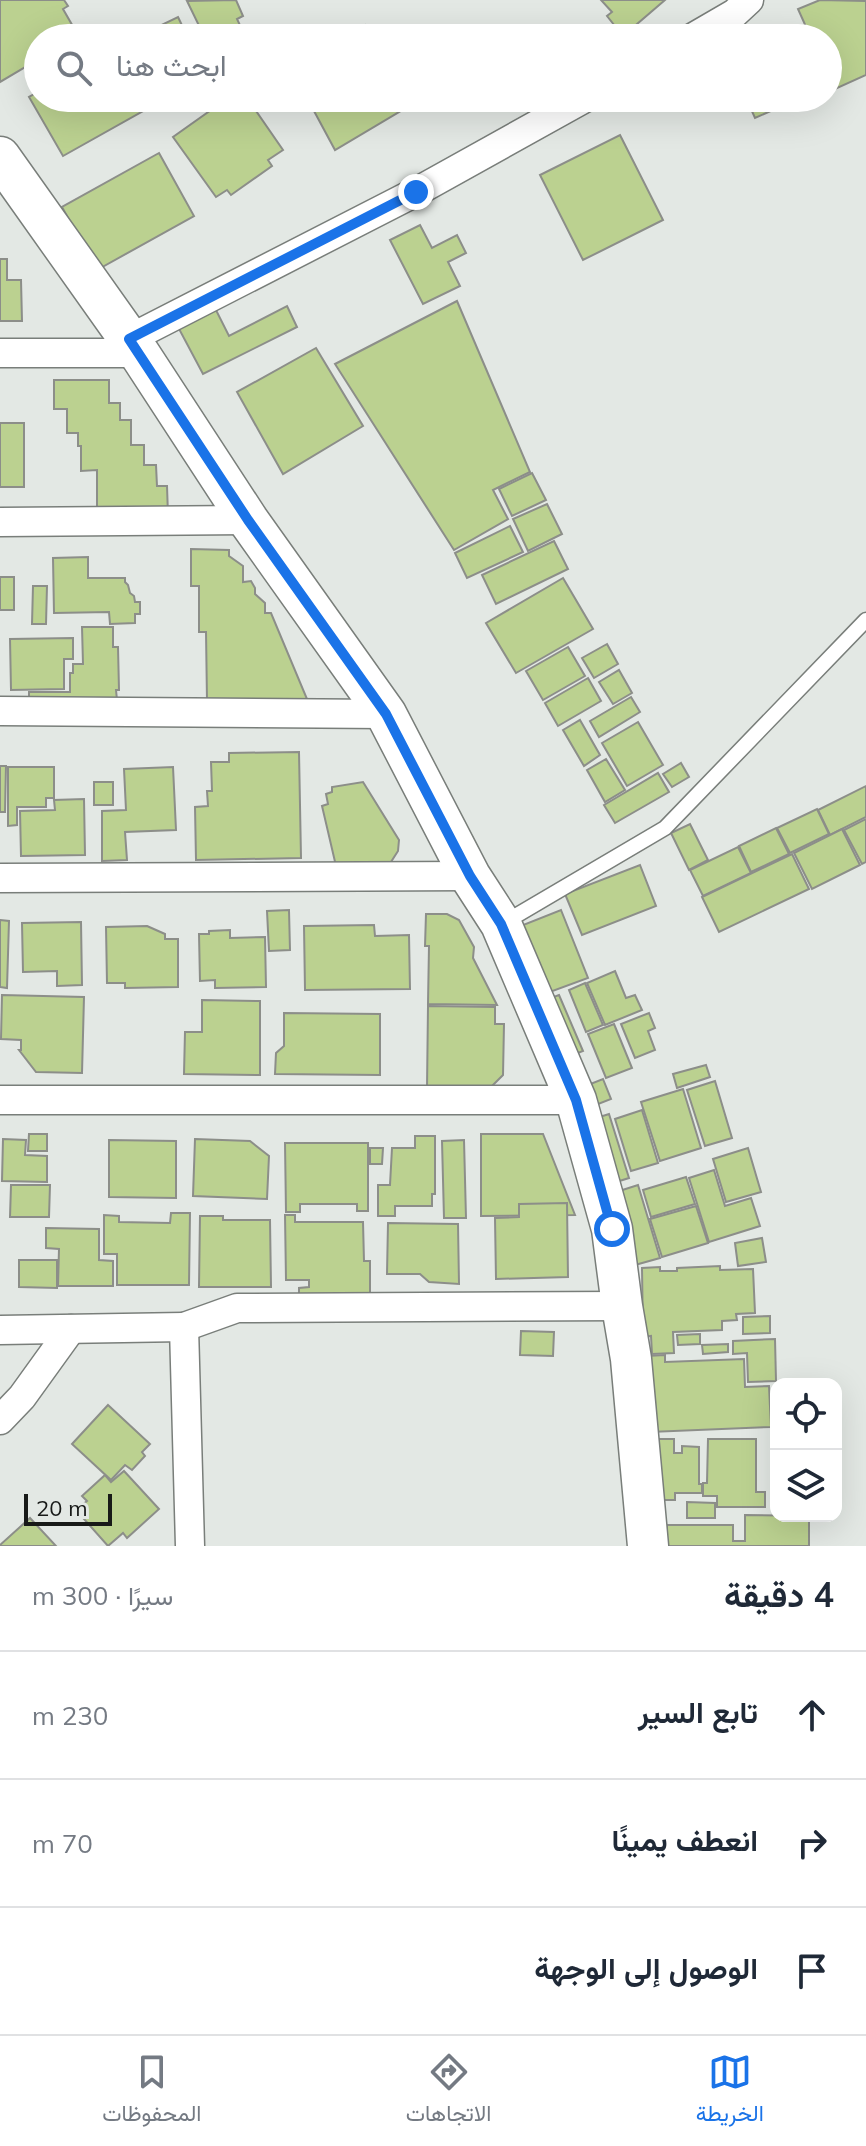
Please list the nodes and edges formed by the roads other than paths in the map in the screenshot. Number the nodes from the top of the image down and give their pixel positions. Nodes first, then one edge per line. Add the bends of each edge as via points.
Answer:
1 (749, 0) edge
2 (716, 24) edge
3 (560, 112) edge
4 (0, 157) edge
5 (134, 346) junction
6 (0, 353) edge
7 (248, 520) junction
8 (0, 522) edge
9 (866, 620) edge
10 (0, 711) edge
11 (386, 714) junction
12 (470, 876) junction
13 (0, 878) edge
14 (501, 924) junction
15 (0, 1100) edge
16 (576, 1100) junction
17 (622, 1306) junction
18 (184, 1327) junction
19 (71, 1329) junction
20 (0, 1330) edge
21 (0, 1420) edge
22 (190, 1546) edge
23 (648, 1546) edge

1 - 2 street
3 - 5 street
4 - 5 street
5 - 6 street
5 - 7 street
7 - 8 street
7 - 11 street
9 - 14 lane via 665,828
10 - 11 street
11 - 12 street
12 - 13 street
12 - 14 street
14 - 16 street
15 - 16 street
16 - 17 street via 612,1229
17 - 18 street via 237,1308
17 - 23 street
18 - 19 street
18 - 22 street
19 - 20 street
19 - 21 street

